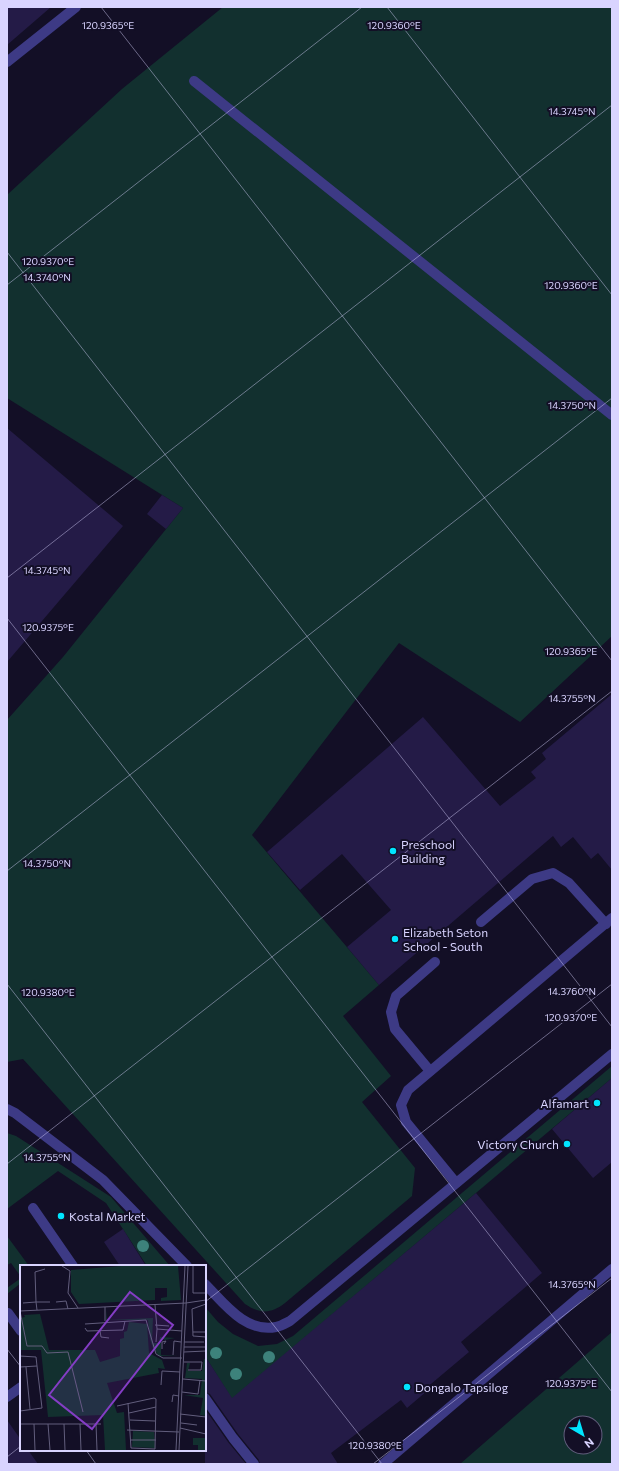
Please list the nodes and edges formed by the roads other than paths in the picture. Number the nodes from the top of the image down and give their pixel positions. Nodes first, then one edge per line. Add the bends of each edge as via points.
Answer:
1 (76, 7) edge
2 (7, 62) edge
3 (194, 81) dead end
4 (612, 415) edge
5 (609, 921) edge
6 (481, 922) dead end
7 (435, 962) dead end
8 (612, 1054) edge
9 (430, 1071) junction
10 (7, 1110) edge
11 (456, 1183) junction
12 (33, 1208) dead end
13 (72, 1265) edge
14 (186, 1265) edge
15 (612, 1269) edge
16 (206, 1285) edge
17 (9, 1318) edge
18 (20, 1330) edge
19 (20, 1388) edge
20 (7, 1397) edge
21 (206, 1399) edge
22 (254, 1464) edge
23 (383, 1464) edge

1 - 2 street
3 - 4 street
5 - 6 street via 569,883 553,873 532,879
5 - 9 street
7 - 9 street via 396,996 391,1012 395,1029
8 - 11 street
9 - 11 street via 408,1090 401,1105 406,1122
10 - 14 street via 15,1113 103,1180
11 - 16 street via 290,1321 277,1327 263,1328 244,1322
12 - 13 street
15 - 23 street
17 - 18 street
19 - 20 street
21 - 22 street

